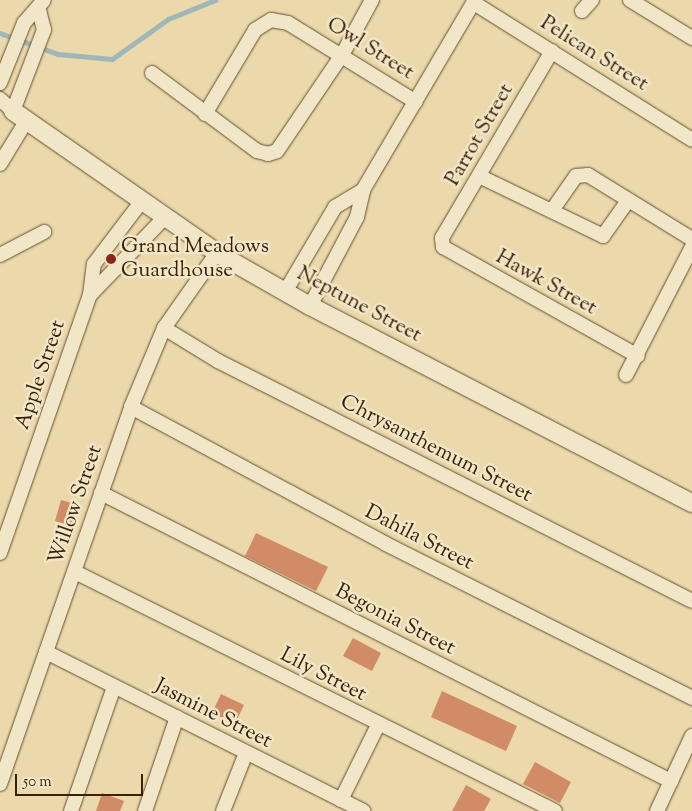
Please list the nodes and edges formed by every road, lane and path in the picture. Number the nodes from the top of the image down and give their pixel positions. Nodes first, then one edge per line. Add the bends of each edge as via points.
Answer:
1 (372, 0) edge
2 (592, 0) edge
3 (630, 0) edge
4 (475, 2) edge
5 (42, 5) edge
6 (582, 11) dead end
7 (692, 38) edge
8 (552, 51) junction
9 (342, 55) junction
10 (152, 72) dead end
11 (0, 83) edge
12 (0, 99) edge
13 (416, 102) junction
14 (205, 114) junction
15 (20, 116) junction
16 (692, 140) edge
17 (0, 164) edge
18 (479, 176) junction
19 (363, 190) junction
20 (141, 202) junction
21 (628, 202) junction
22 (553, 209) junction
23 (164, 218) junction
24 (44, 232) dead end
25 (442, 238) joint
26 (692, 239) edge
27 (692, 247) edge
28 (217, 253) junction
29 (0, 255) edge
30 (285, 292) junction
31 (90, 295) junction
32 (310, 306) junction
33 (164, 328) junction
34 (638, 356) junction
35 (626, 375) dead end
36 (131, 407) junction
37 (101, 493) junction
38 (692, 502) edge
39 (0, 553) edge
40 (75, 572) junction
41 (692, 601) edge
42 (46, 652) junction
43 (114, 686) junction
44 (692, 698) edge
45 (177, 717) junction
46 (378, 725) junction
47 (692, 736) edge
48 (246, 753) junction
49 (671, 781) junction
50 (0, 784) edge
51 (341, 800) junction
52 (71, 811) edge
53 (145, 811) edge
54 (223, 811) edge
55 (363, 811) edge
56 (555, 811) edge
57 (657, 811) edge

1 - 9 street
2 - 6 street
3 - 7 street
4 - 8 street, Pelican Street
4 - 13 street
5 - 11 street via 24,23
5 - 15 street via 44,30
8 - 16 street, Pelican Street
8 - 18 street, Parrot Street
9 - 13 street, Owl Street
9 - 14 street, Owl Street via 288,23 271,20 255,30
9 - 14 street via 277,150 268,154 257,151
10 - 14 street
12 - 15 street, Neptune Street
13 - 19 street
15 - 17 street
15 - 20 street, Neptune Street
18 - 22 street
18 - 25 street, Parrot Street
19 - 30 street via 335,207
19 - 32 street via 357,217
20 - 23 street, Neptune Street
20 - 31 street, Apple Street via 101,250
21 - 22 street via 603,236
21 - 22 street via 581,173
21 - 26 street
23 - 28 street, Neptune Street
23 - 31 street, Apple Street
24 - 29 street
25 - 34 street, Hawk Street via 443,247 450,253
27 - 34 street
28 - 30 street, Neptune Street
28 - 33 street, Willow Street
30 - 32 street, Neptune Street
31 - 39 street, Apple Street
32 - 38 street, Neptune Street
33 - 36 street, Willow Street
33 - 41 street, Chrysanthemum Street via 218,361
34 - 35 street
36 - 37 street, Willow Street
36 - 44 street, Dahila Street via 378,540
37 - 40 street, Willow Street
37 - 49 street, Begonia Street
40 - 42 street, Willow Street
40 - 46 street, Lily Street
42 - 43 street, Jasmine Street
42 - 50 street, Willow Street
43 - 45 street, Jasmine Street
43 - 52 street
45 - 48 street, Jasmine Street
45 - 53 street
46 - 51 street
46 - 56 street, Lily Street
47 - 49 street
48 - 51 street, Jasmine Street
48 - 54 street
49 - 57 street
51 - 55 street, Jasmine Street

